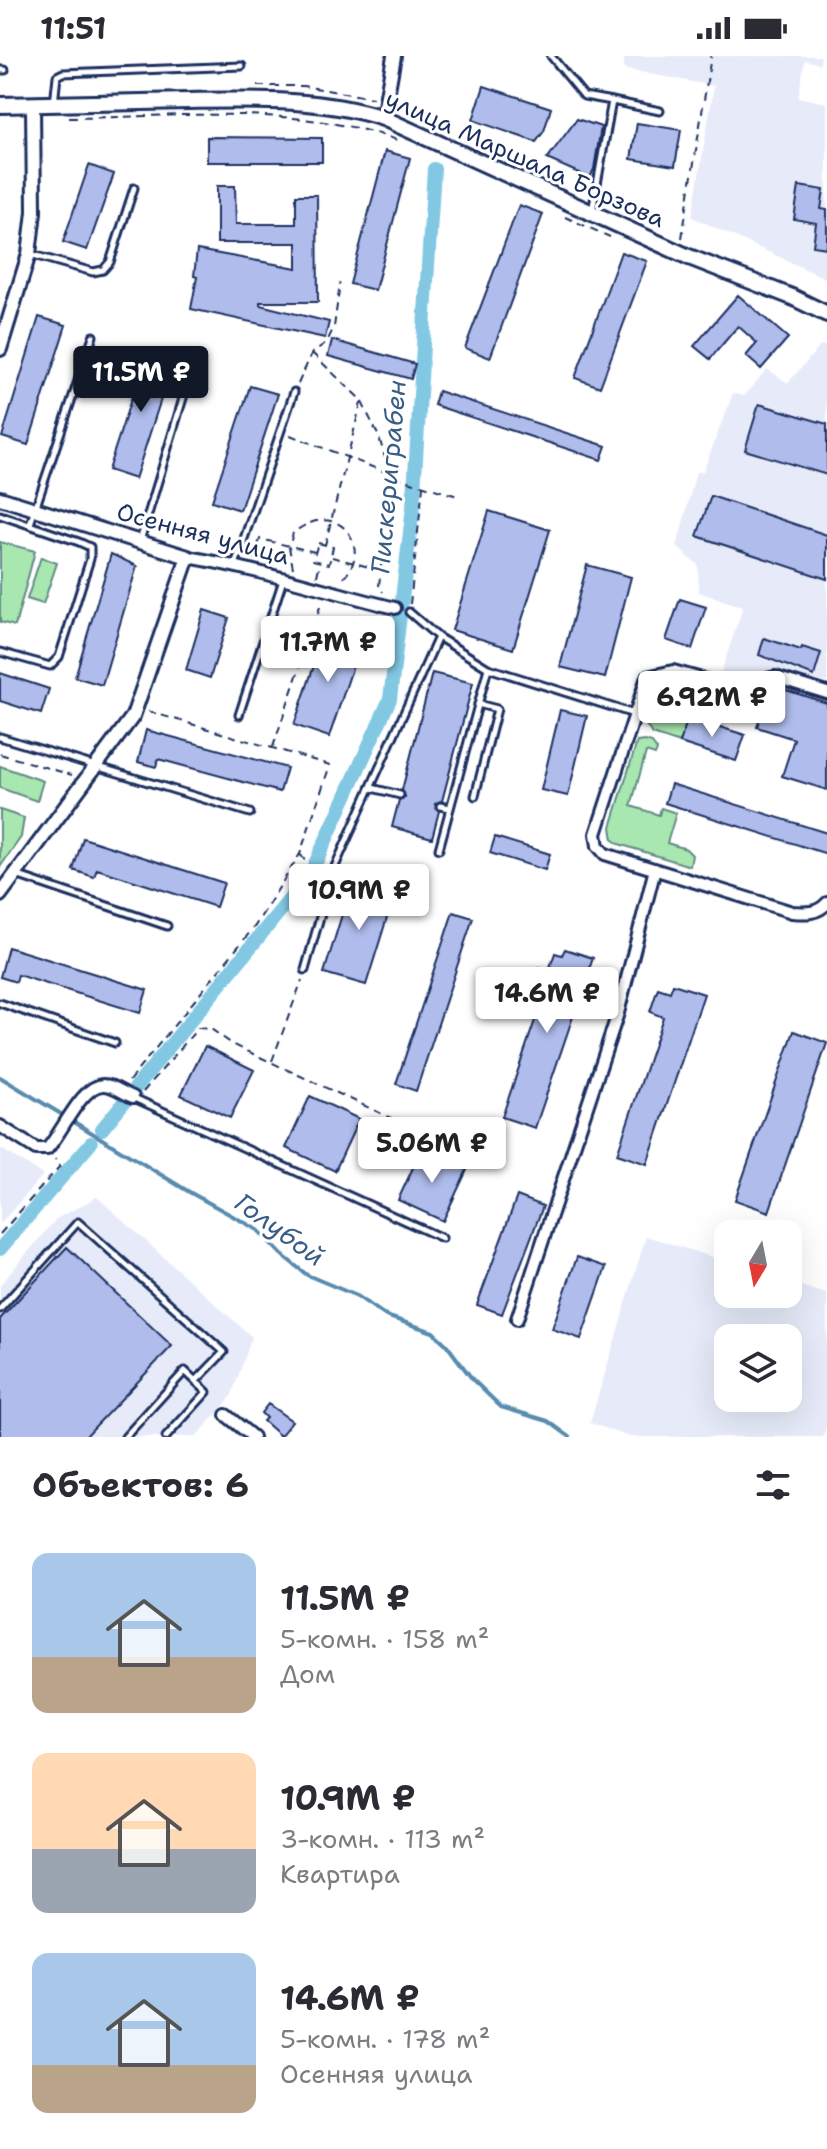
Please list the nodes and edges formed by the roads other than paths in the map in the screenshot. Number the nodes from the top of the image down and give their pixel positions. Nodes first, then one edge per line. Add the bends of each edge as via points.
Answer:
1 (394, 56) edge
2 (551, 56) edge
3 (242, 66) dead end
4 (612, 101) junction
5 (0, 105) edge
6 (33, 105) junction
7 (54, 105) junction
8 (660, 111) dead end
9 (383, 118) junction
10 (134, 188) dead end
11 (592, 213) junction
12 (29, 254) junction
13 (827, 314) edge
14 (93, 336) dead end
15 (0, 349) edge
16 (193, 365) dead end
17 (294, 392) road end
18 (0, 498) edge
19 (35, 508) junction
20 (0, 515) edge
21 (30, 524) junction
22 (139, 542) junction
23 (188, 557) junction
24 (235, 565) junction
25 (283, 579) junction
26 (395, 608) road end
27 (409, 612) road end
28 (438, 637) junction
29 (0, 652) edge
30 (488, 668) junction
31 (827, 693) edge
32 (478, 704) junction
33 (239, 715) dead end
34 (635, 715) junction
35 (0, 737) edge
36 (93, 767) junction
37 (372, 788) junction
38 (400, 795) dead end
39 (475, 796) dead end
40 (440, 806) dead end
41 (450, 808) junction
42 (250, 813) dead end
43 (439, 849) dead end
44 (655, 869) junction
45 (15, 875) junction
46 (0, 895) edge
47 (827, 903) edge
48 (167, 926) dead end
49 (305, 970) road end
50 (0, 1003) edge
51 (115, 1043) dead end
52 (129, 1095) joint
53 (0, 1126) edge
54 (442, 1238) dead end
55 (0, 1309) edge
56 (517, 1319) dead end
57 (196, 1381) junction
58 (226, 1415) dead end
59 (125, 1437) edge
60 (166, 1437) edge
61 (253, 1437) edge

1 - 9 street
2 - 4 lane via 584,96
3 - 7 lane via 63,73 57,76
4 - 8 lane
4 - 11 lane
5 - 6 main road, улица Маршала Борзова
6 - 7 main road, улица Маршала Борзова
6 - 12 street
7 - 9 main road, улица Маршала Борзова via 291,101
9 - 11 main road, улица Маршала Борзова
10 - 12 lane via 103,270 93,272
11 - 13 main road, улица Маршала Борзова
12 - 15 street
14 - 19 lane
16 - 22 lane
17 - 24 lane
18 - 19 street, Осенняя улица
19 - 21 lane
19 - 22 street, Осенняя улица
20 - 21 lane
21 - 29 lane via 90,547 90,559 59,657 50,666
22 - 23 street, Осенняя улица
23 - 24 street, Осенняя улица
23 - 36 street via 133,716
24 - 25 street, Осенняя улица
25 - 26 street, Осенняя улица
25 - 33 lane
27 - 28 lane
28 - 30 lane
28 - 37 lane
30 - 32 lane
30 - 34 lane
31 - 34 street via 775,677 734,688 673,671 647,677
32 - 39 lane via 497,709
32 - 41 lane
34 - 44 street via 596,834 605,854
35 - 36 lane
36 - 42 lane
36 - 45 street
37 - 38 lane
37 - 49 lane via 333,871
40 - 41 lane
41 - 43 lane
44 - 47 street via 792,912 809,914
44 - 56 street via 618,1013
45 - 46 street
45 - 48 lane
50 - 51 lane
52 - 53 street via 107,1085 95,1086 47,1149 36,1149
52 - 54 lane
55 - 57 lane via 78,1222 224,1352
57 - 59 lane via 185,1371
57 - 60 lane via 207,1392
58 - 61 street

